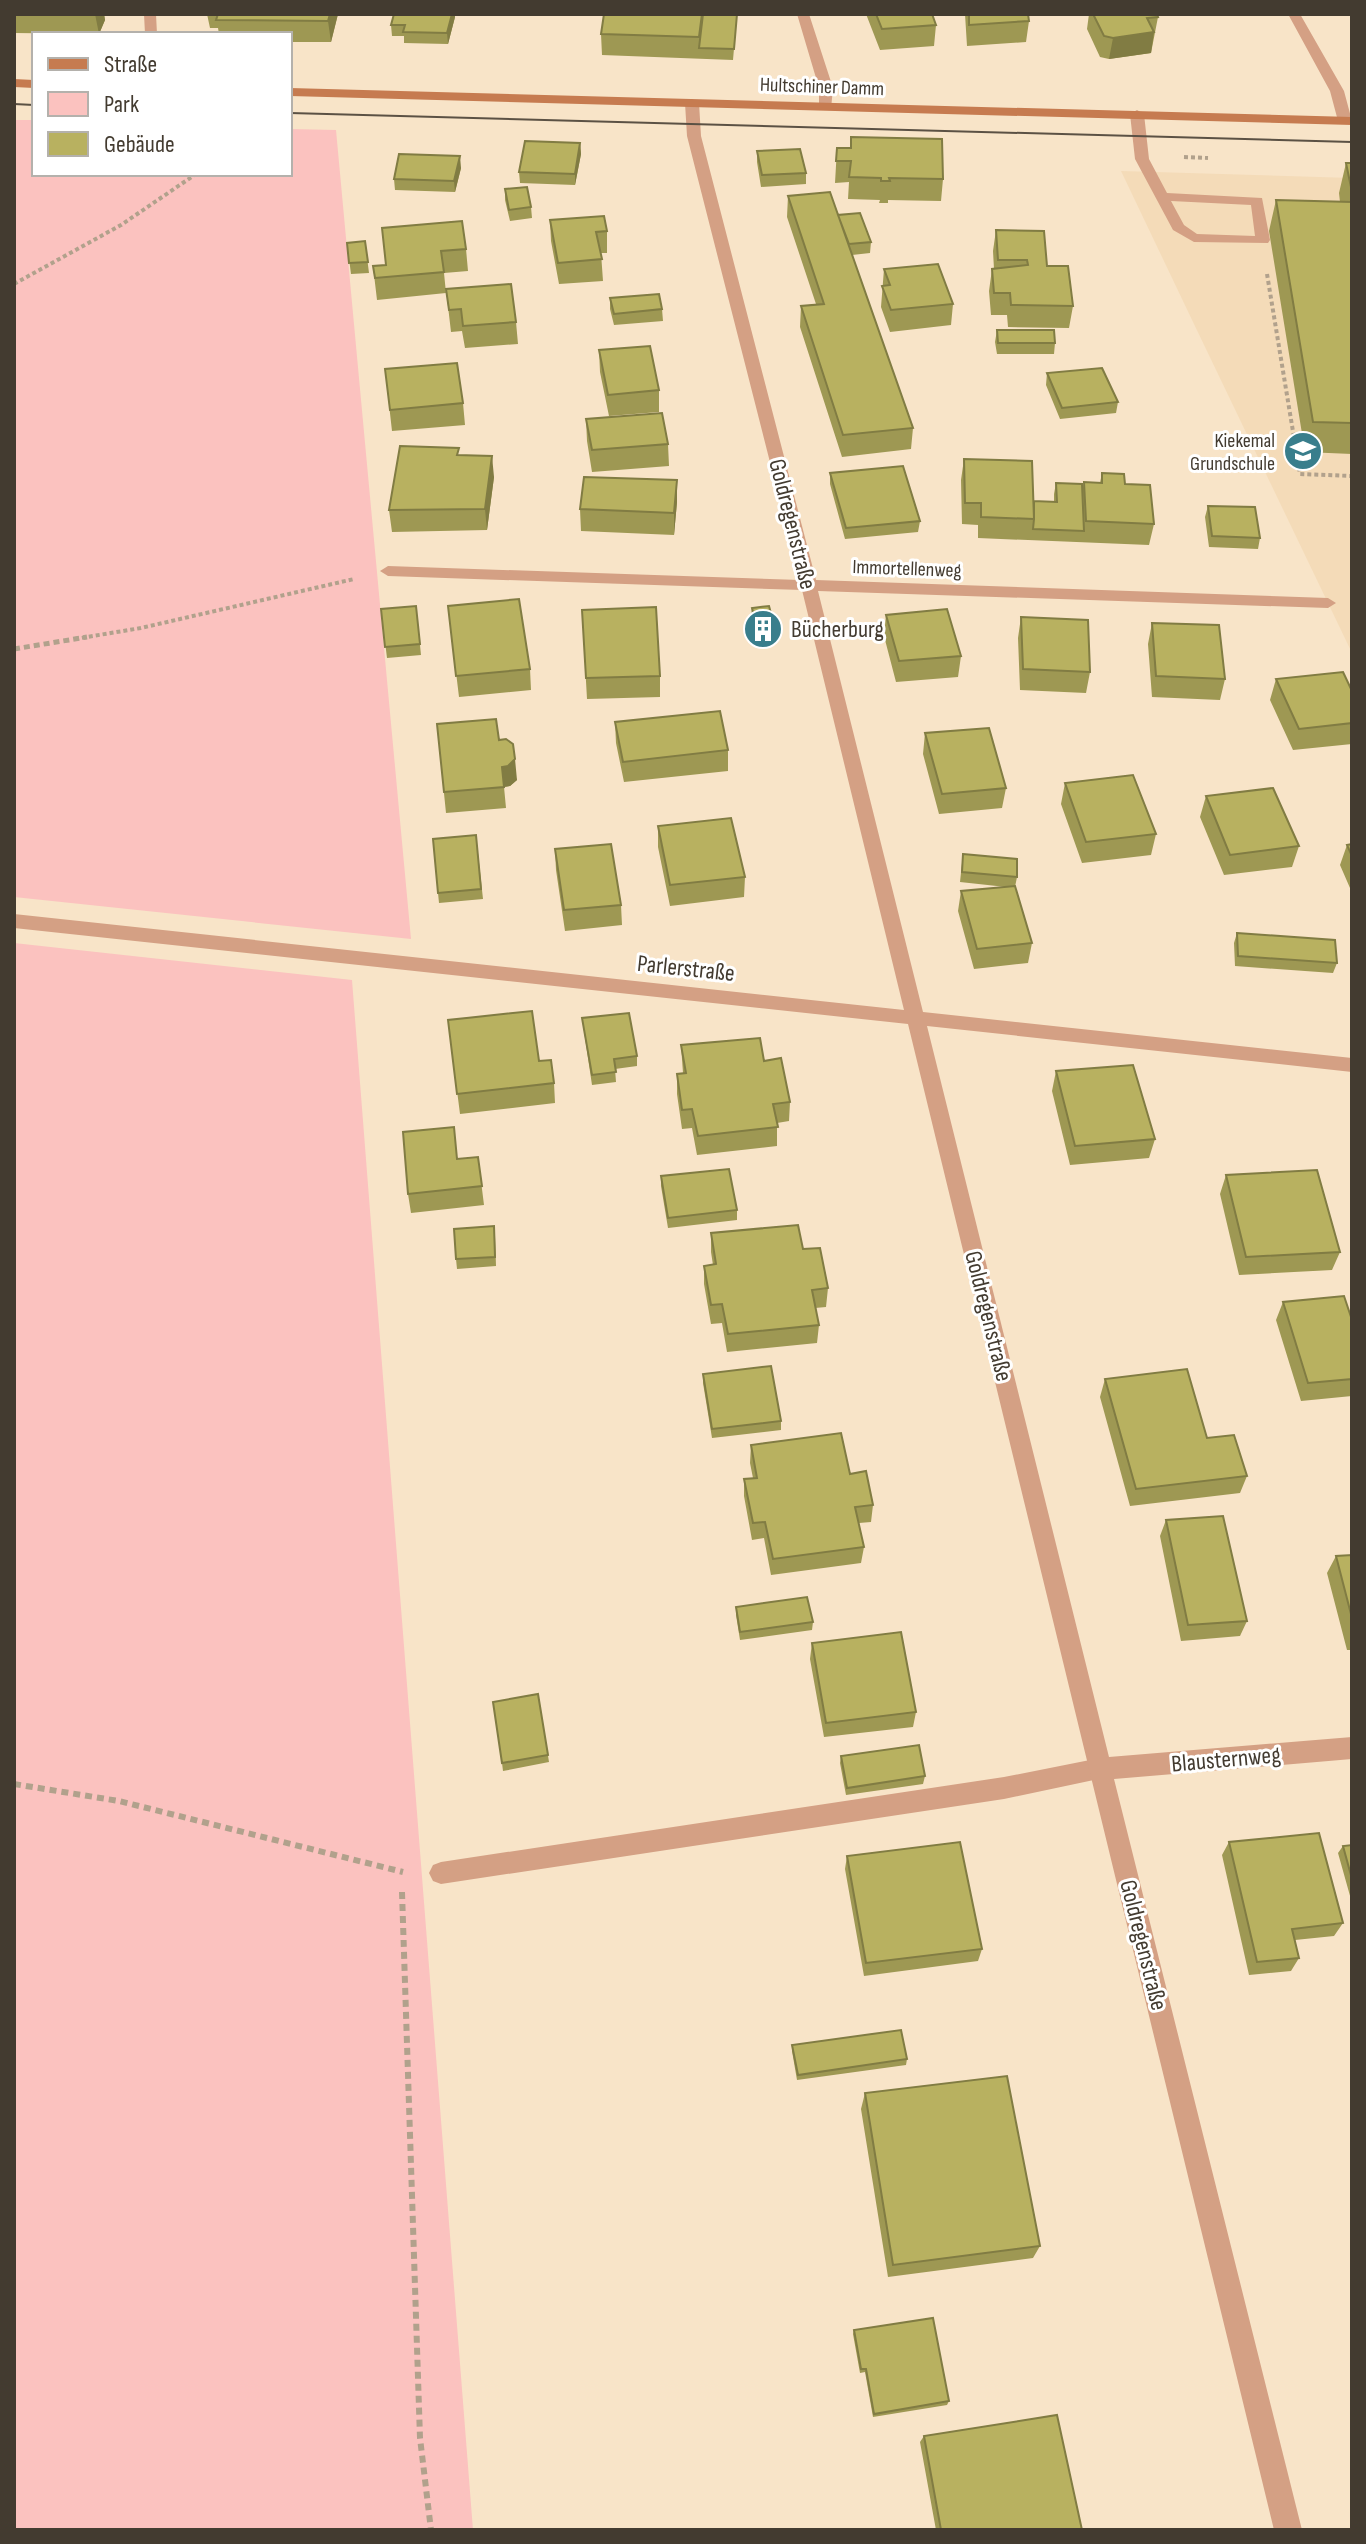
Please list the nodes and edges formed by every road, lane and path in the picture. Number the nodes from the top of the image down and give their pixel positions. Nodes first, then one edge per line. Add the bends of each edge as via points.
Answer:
1 (803, 14) edge
2 (1294, 14) edge
3 (292, 92) edge
4 (692, 103) junction
5 (826, 106) junction
6 (1137, 114) junction
7 (1349, 121) edge
8 (1183, 157) dead end
9 (1208, 158) dead end
10 (193, 176) edge
11 (1162, 197) junction
12 (1263, 240) junction
13 (14, 284) edge
14 (1352, 476) edge
15 (388, 571) joint
16 (809, 585) junction
17 (1328, 603) dead end
18 (14, 649) edge
19 (14, 921) edge
20 (915, 1017) junction
21 (1352, 1065) edge
22 (1352, 1748) edge
23 (1100, 1769) junction
24 (14, 1784) edge
25 (402, 1872) junction
26 (441, 1873) joint
27 (431, 2530) edge
28 (1288, 2530) edge

1 - 5 street via 826,88
2 - 7 street
3 - 4 main road, Hultschiner Damm
4 - 5 main road, Hultschiner Damm
4 - 16 street, Goldregenstraße via 694,136
5 - 6 main road, Hultschiner Damm
6 - 7 main road, Hultschiner Damm
6 - 11 street via 1142,159
8 - 9 path
10 - 13 path via 121,225
11 - 12 street via 1178,227 1194,238
11 - 12 street via 1257,201
12 - 14 path via 1300,474
15 - 16 street, Immortellenweg
15 - 18 path via 141,628
16 - 17 street, Immortellenweg
16 - 20 street, Goldregenstraße
19 - 20 street, Parlerstraße
20 - 21 street, Parlerstraße
20 - 23 street, Goldregenstraße
22 - 23 street, Blausternweg
23 - 26 street, Blausternweg
23 - 28 street, Goldregenstraße
24 - 25 path via 119,1801
25 - 26 path
25 - 27 path via 420,2438

